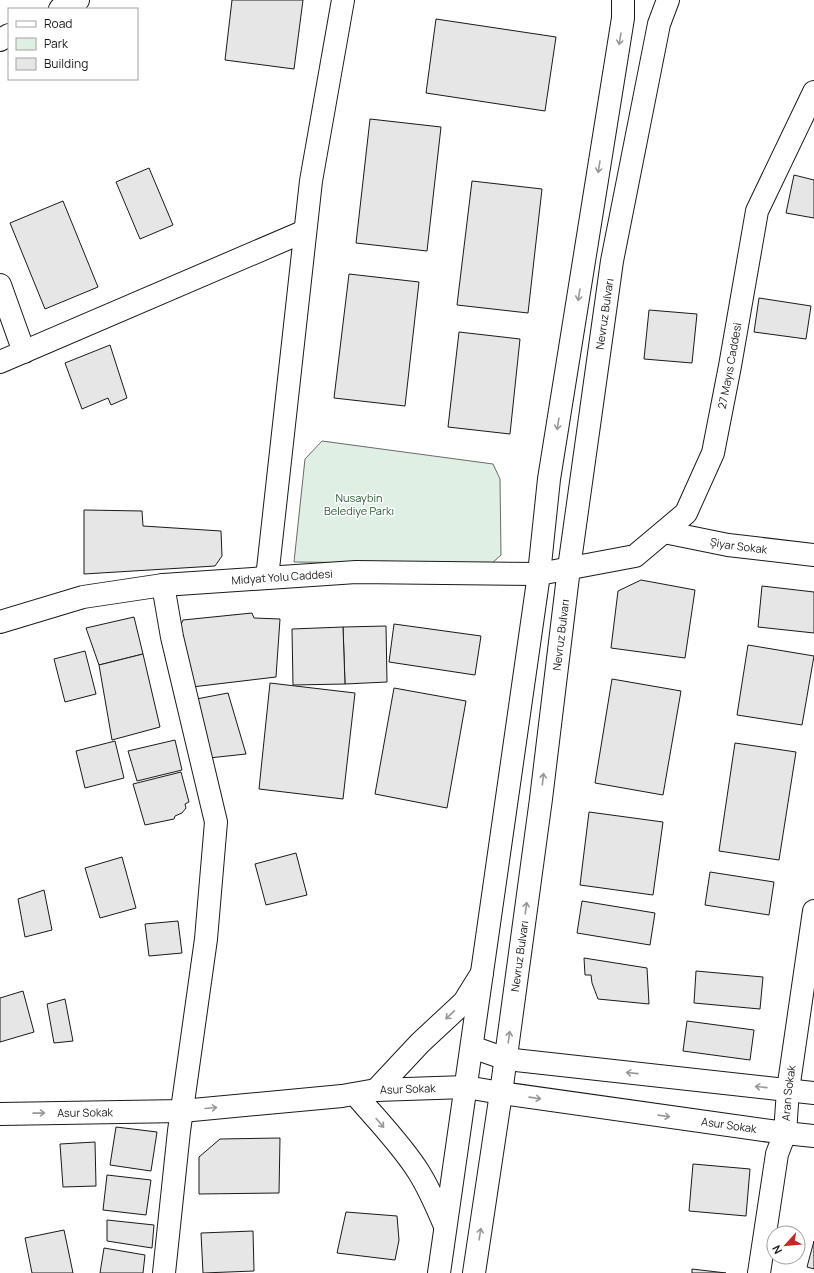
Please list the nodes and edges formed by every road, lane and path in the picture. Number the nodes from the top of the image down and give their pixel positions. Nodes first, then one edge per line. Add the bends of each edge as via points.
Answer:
1 (78, 0) edge
2 (343, 0) edge
3 (622, 0) edge
4 (668, 0) edge
5 (62, 8) edge
6 (814, 92) edge
7 (306, 231) junction
8 (0, 285) edge
9 (24, 352) junction
10 (0, 362) edge
11 (664, 532) junction
12 (814, 555) edge
13 (569, 568) junction
14 (540, 574) junction
15 (267, 578) junction
16 (163, 585) junction
17 (0, 622) edge
18 (814, 911) edge
19 (482, 973) junction
20 (472, 1047) junction
21 (506, 1059) junction
22 (466, 1087) junction
23 (788, 1090) junction
24 (365, 1092) junction
25 (814, 1093) edge
26 (501, 1094) junction
27 (182, 1111) junction
28 (0, 1114) edge
29 (785, 1133) junction
30 (814, 1136) edge
31 (445, 1226) junction
32 (164, 1273) edge
33 (439, 1273) edge
34 (474, 1273) edge
35 (758, 1273) edge

1 - 5 street
2 - 7 street via 311,181
3 -> 14 street via 623,18 549,479
4 - 13 street, Nevruz Bulvarı via 659,24 612,261
6 - 11 street, 27 Mayıs Caddesi via 757,210 713,453 686,513
7 - 9 street
7 - 15 street
8 - 9 street
9 - 10 street
11 - 12 street, Şiyar Sokak via 728,545
11 - 13 street, 27 Mayıs Caddesi via 635,556
13 - 14 street, Midyat Yolu Caddesi
21 -> 13 street, Nevruz Bulvarı
14 - 15 street, Midyat Yolu Caddesi via 356,572
14 - 19 street
15 - 16 street, Midyat Yolu Caddesi
16 - 17 street, Midyat Yolu Caddesi via 83,597
16 - 27 street via 172,637 216,822 206,939
18 - 23 street, Aran Sokak
19 - 20 street
19 -> 24 street via 464,1002
20 - 21 street
20 - 22 street
23 -> 21 street
21 - 26 street, Nevruz Bulvarı
22 - 24 street, Asur Sokak
22 - 26 street, Asur Sokak
22 - 31 street
23 - 25 street
23 - 29 street, Aran Sokak
27 -> 24 street, Asur Sokak
24 -> 31 street via 390,1135 418,1171
26 -> 29 street, Asur Sokak
34 -> 26 street, Nevruz Bulvarı
28 -> 27 street, Asur Sokak
27 - 32 street
29 - 30 street, Asur Sokak
29 - 35 street, Aran Sokak via 777,1154
31 - 33 street

